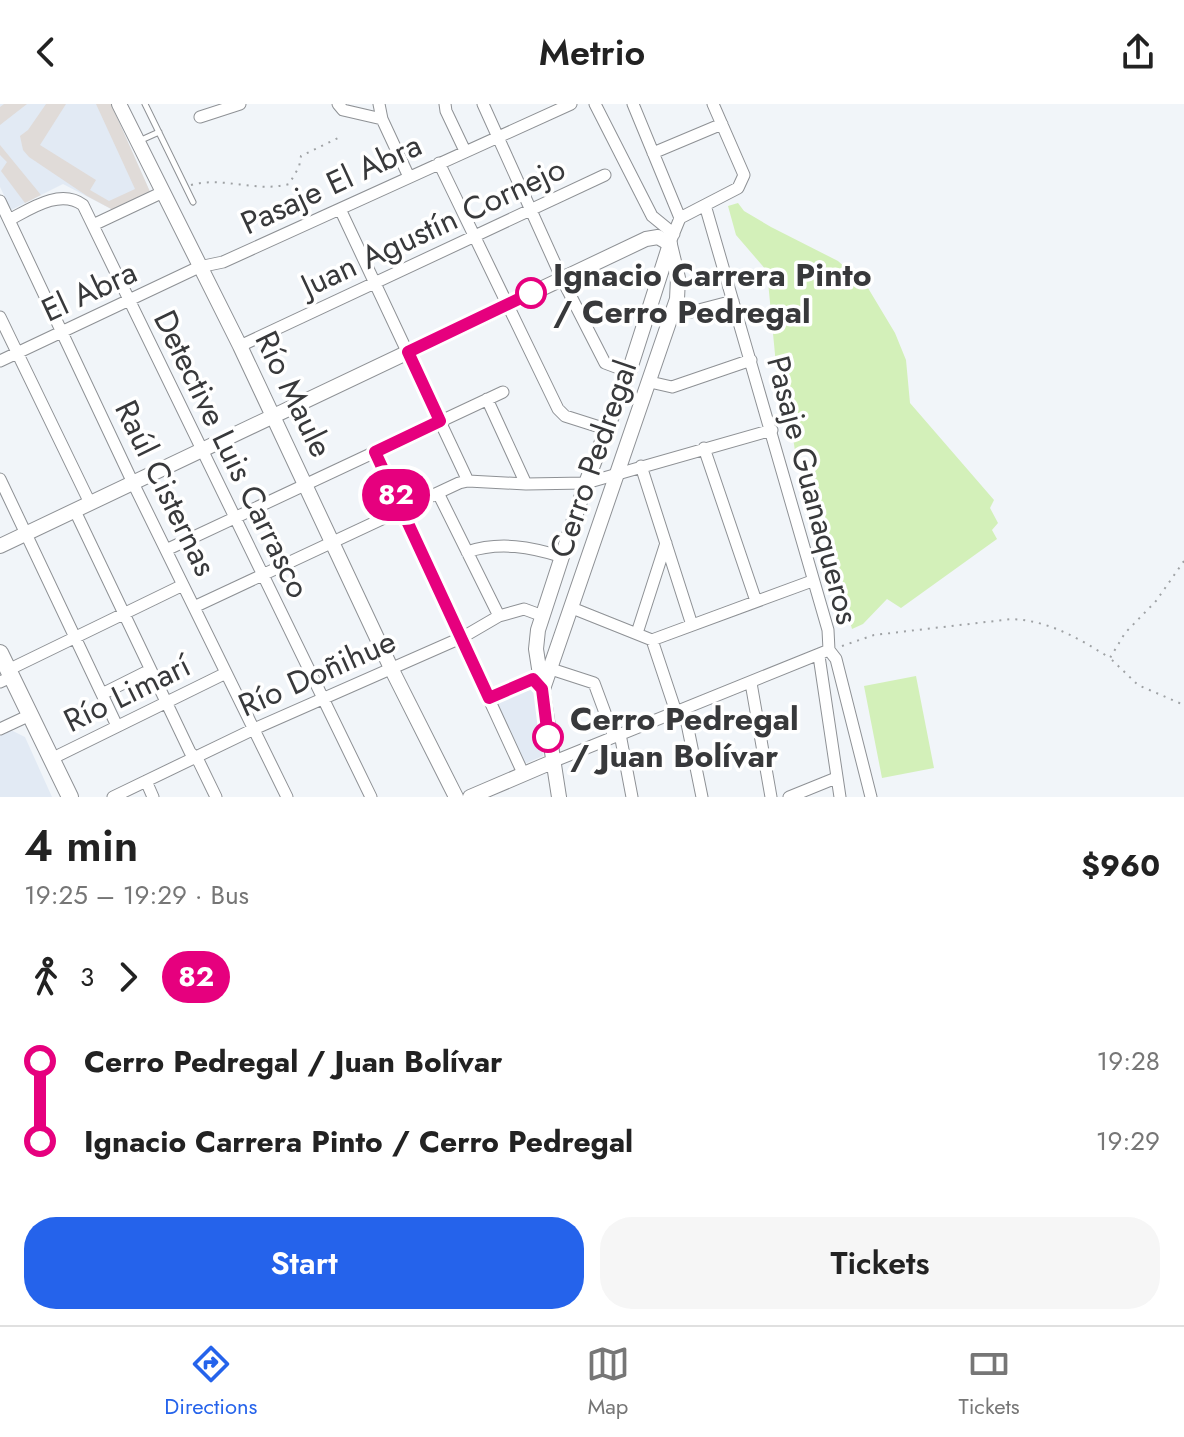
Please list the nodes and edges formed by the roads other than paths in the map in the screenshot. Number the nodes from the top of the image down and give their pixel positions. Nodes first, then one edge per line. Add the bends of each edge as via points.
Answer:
1 (119, 104) edge
2 (145, 104) edge
3 (240, 104) edge
4 (338, 104) edge
5 (379, 104) edge
6 (445, 104) edge
7 (483, 104) edge
8 (571, 104) edge
9 (595, 104) edge
10 (633, 104) edge
11 (713, 104) edge
12 (200, 117) dead end
13 (382, 119) junction
14 (722, 124) junction
15 (159, 132) junction
16 (497, 136) junction
17 (138, 142) junction
18 (465, 151) junction
19 (653, 153) junction
20 (439, 163) junction
21 (605, 175) dead end
22 (409, 177) junction
23 (163, 192) junction
24 (0, 201) edge
25 (193, 202) dead end
26 (705, 205) junction
27 (340, 209) junction
28 (531, 210) junction
29 (680, 218) junction
30 (9, 220) junction
31 (93, 225) junction
32 (475, 236) junction
33 (672, 239) junction
34 (199, 267) junction
35 (562, 279) junction
36 (375, 283) junction
37 (130, 300) junction
38 (733, 301) junction
39 (508, 305) junction
40 (673, 311) junction
41 (0, 317) edge
42 (62, 332) junction
43 (240, 346) junction
44 (408, 352) junction
45 (18, 353) junction
46 (751, 360) junction
47 (0, 361) edge
48 (629, 372) junction
49 (650, 382) junction
50 (503, 392) dead end
51 (487, 399) junction
52 (273, 416) junction
53 (440, 421) junction
54 (609, 430) junction
55 (772, 430) junction
56 (704, 448) junction
57 (202, 450) junction
58 (375, 452) junction
59 (641, 466) junction
60 (617, 473) junction
61 (0, 479) edge
62 (468, 481) junction
63 (133, 483) junction
64 (586, 483) junction
65 (306, 484) junction
66 (526, 484) junction
67 (438, 493) junction
68 (90, 503) junction
69 (403, 508) junction
70 (75, 511) junction
71 (235, 518) junction
72 (26, 534) junction
73 (333, 541) junction
74 (666, 543) junction
75 (0, 546) edge
76 (166, 550) junction
77 (467, 552) junction
78 (563, 557) junction
79 (262, 574) junction
80 (812, 581) junction
81 (183, 585) junction
82 (756, 601) junction
83 (194, 607) junction
84 (572, 608) junction
85 (123, 614) junction
86 (499, 616) junction
87 (543, 616) junction
88 (692, 625) junction
89 (637, 633) junction
90 (75, 637) junction
91 (463, 637) junction
92 (652, 640) junction
93 (0, 653) edge
94 (824, 653) junction
95 (391, 668) junction
96 (551, 669) junction
97 (150, 670) junction
98 (226, 673) junction
99 (7, 676) edge
100 (751, 683) junction
101 (542, 689) junction
102 (102, 694) junction
103 (489, 698) junction
104 (322, 699) junction
105 (165, 703) junction
106 (680, 710) junction
107 (30, 715) junction
108 (117, 726) junction
109 (0, 729) edge
110 (254, 729) junction
111 (617, 736) junction
112 (195, 758) junction
113 (51, 759) junction
114 (552, 762) junction
115 (523, 773) junction
116 (836, 778) junction
117 (146, 781) junction
118 (70, 797) edge
119 (113, 797) edge
120 (153, 797) edge
121 (216, 797) edge
122 (287, 797) edge
123 (371, 797) edge
124 (456, 797) edge
125 (470, 797) edge
126 (559, 797) edge
127 (632, 797) edge
128 (702, 797) edge
129 (771, 797) edge
130 (789, 797) edge
131 (840, 797) edge
132 (871, 797) edge

1 - 17 street, Río Maule
2 - 15 lane
3 - 12 street
4 - 13 street via 343,110
5 - 13 street
6 - 18 street
7 - 16 street
8 - 16 street, Pasaje El Abra
9 - 33 street via 652,216
10 - 19 street
11 - 14 street
13 - 22 street
14 - 19 street
14 - 26 street via 744,175 738,188
15 - 17 lane
15 - 25 lane
16 - 18 street, Pasaje El Abra
16 - 28 street
17 - 23 street, Río Maule
18 - 20 street, Pasaje El Abra
19 - 29 street
20 - 22 street, Pasaje El Abra
20 - 32 street
21 - 28 street, Juan Agustín Cornejo
22 - 27 street, Pasaje El Abra
23 - 31 street
23 - 34 street, Río Maule
24 - 30 street, Raúl Cisternas
26 - 29 street
26 - 38 street, Pasaje Guanaqueros
27 - 34 street, Pasaje El Abra via 223,262
27 - 36 street
28 - 32 street, Juan Agustín Cornejo
28 - 35 street
29 - 33 street, Cerro Pedregal
30 - 31 street, Detective Luis Carrasco via 62,198 83,205
30 - 42 street, Raúl Cisternas
31 - 37 street, Detective Luis Carrasco
32 - 36 street, Juan Agustín Cornejo
32 - 39 street
33 - 35 street via 646,239
33 - 40 street, Cerro Pedregal via 678,278
33 - 48 street, Cerro Pedregal
34 - 37 street, El Abra
34 - 43 street, Río Maule
35 - 39 street
35 - 48 street via 605,363
36 - 43 street, Juan Agustín Cornejo
36 - 44 street
37 - 42 street, El Abra
37 - 57 street, Detective Luis Carrasco
38 - 40 street
38 - 46 street, Pasaje Guanaqueros
39 - 44 street
39 - 54 street via 561,413
40 - 49 street, Cerro Pedregal
41 - 45 street
42 - 45 street, El Abra
42 - 63 street, Raúl Cisternas
43 - 52 street, Río Maule
44 - 52 street
44 - 53 street
45 - 47 street, El Abra
45 - 68 street
46 - 49 street via 672,387
46 - 55 street, Pasaje Guanaqueros
48 - 54 street, Cerro Pedregal
49 - 60 street, Cerro Pedregal
50 - 51 street
51 - 53 street
51 - 66 street
52 - 57 street
52 - 65 street, Río Maule
53 - 58 street
53 - 62 street
54 - 64 street, Cerro Pedregal
55 - 56 street
55 - 80 street, Pasaje Guanaqueros
56 - 59 street
56 - 82 street
57 - 63 street
57 - 71 street, Detective Luis Carrasco
58 - 65 street
58 - 69 street
59 - 60 street
59 - 74 street
60 - 64 street
60 - 84 street, Cerro Pedregal
61 - 72 street
62 - 66 street
62 - 67 street
63 - 68 street
63 - 76 street, Raúl Cisternas
64 - 66 street
64 - 78 street, Cerro Pedregal
65 - 71 street
65 - 73 street, Río Maule
67 - 69 street
67 - 77 street
68 - 70 street
69 - 73 street
69 - 91 street
70 - 72 street
70 - 85 street
71 - 76 street
71 - 79 street, Detective Luis Carrasco
72 - 75 street
72 - 90 street
73 - 79 street
73 - 95 street, Río Maule
74 - 88 street
74 - 89 street
76 - 81 street, Raúl Cisternas
77 - 78 street via 487,545 532,547
77 - 86 street
78 - 87 street, Cerro Pedregal
79 - 83 street
79 - 104 street, Detective Luis Carrasco
80 - 82 street
80 - 94 street, Pasaje Guanaqueros via 828,630
81 - 83 street, Raúl Cisternas
81 - 85 street
82 - 88 street
83 - 98 street, Raúl Cisternas
84 - 89 street
84 - 96 street, Cerro Pedregal
85 - 90 street
85 - 97 street
86 - 87 street, Río Doñihue via 524,609
86 - 91 street, Río Doñihue
87 - 101 street, Cerro Pedregal via 536,649
88 - 92 street
89 - 92 street
90 - 99 street
90 - 102 street
91 - 95 street, Río Doñihue
91 - 103 street
92 - 106 street
93 - 99 main road
94 - 100 street
94 - 116 street
94 - 132 street via 836,659
95 - 104 street, Río Doñihue
95 - 124 street, Río Maule
96 - 101 street, Cerro Pedregal
96 - 111 street via 594,683
97 - 102 street
97 - 105 street
98 - 105 street, Río Limarí
98 - 110 street, Raúl Cisternas
99 - 107 main road
100 - 106 street
100 - 129 street
101 - 103 street via 533,679
101 - 114 street, Cerro Pedregal
102 - 108 street
103 - 115 street
104 - 110 street, Río Doñihue
104 - 123 street, Detective Luis Carrasco
105 - 108 street, Río Limarí
105 - 112 street
106 - 111 street
106 - 128 street
107 - 109 street
107 - 113 main road
108 - 113 street, Río Limarí
110 - 112 street, Río Doñihue
110 - 122 street, Raúl Cisternas
111 - 114 street
111 - 127 street
112 - 117 street, Río Doñihue
112 - 121 street
113 - 118 main road
114 - 115 street
114 - 126 street, Cerro Pedregal
115 - 125 street
116 - 130 street
116 - 131 street
117 - 119 street, Río Doñihue
117 - 120 street

